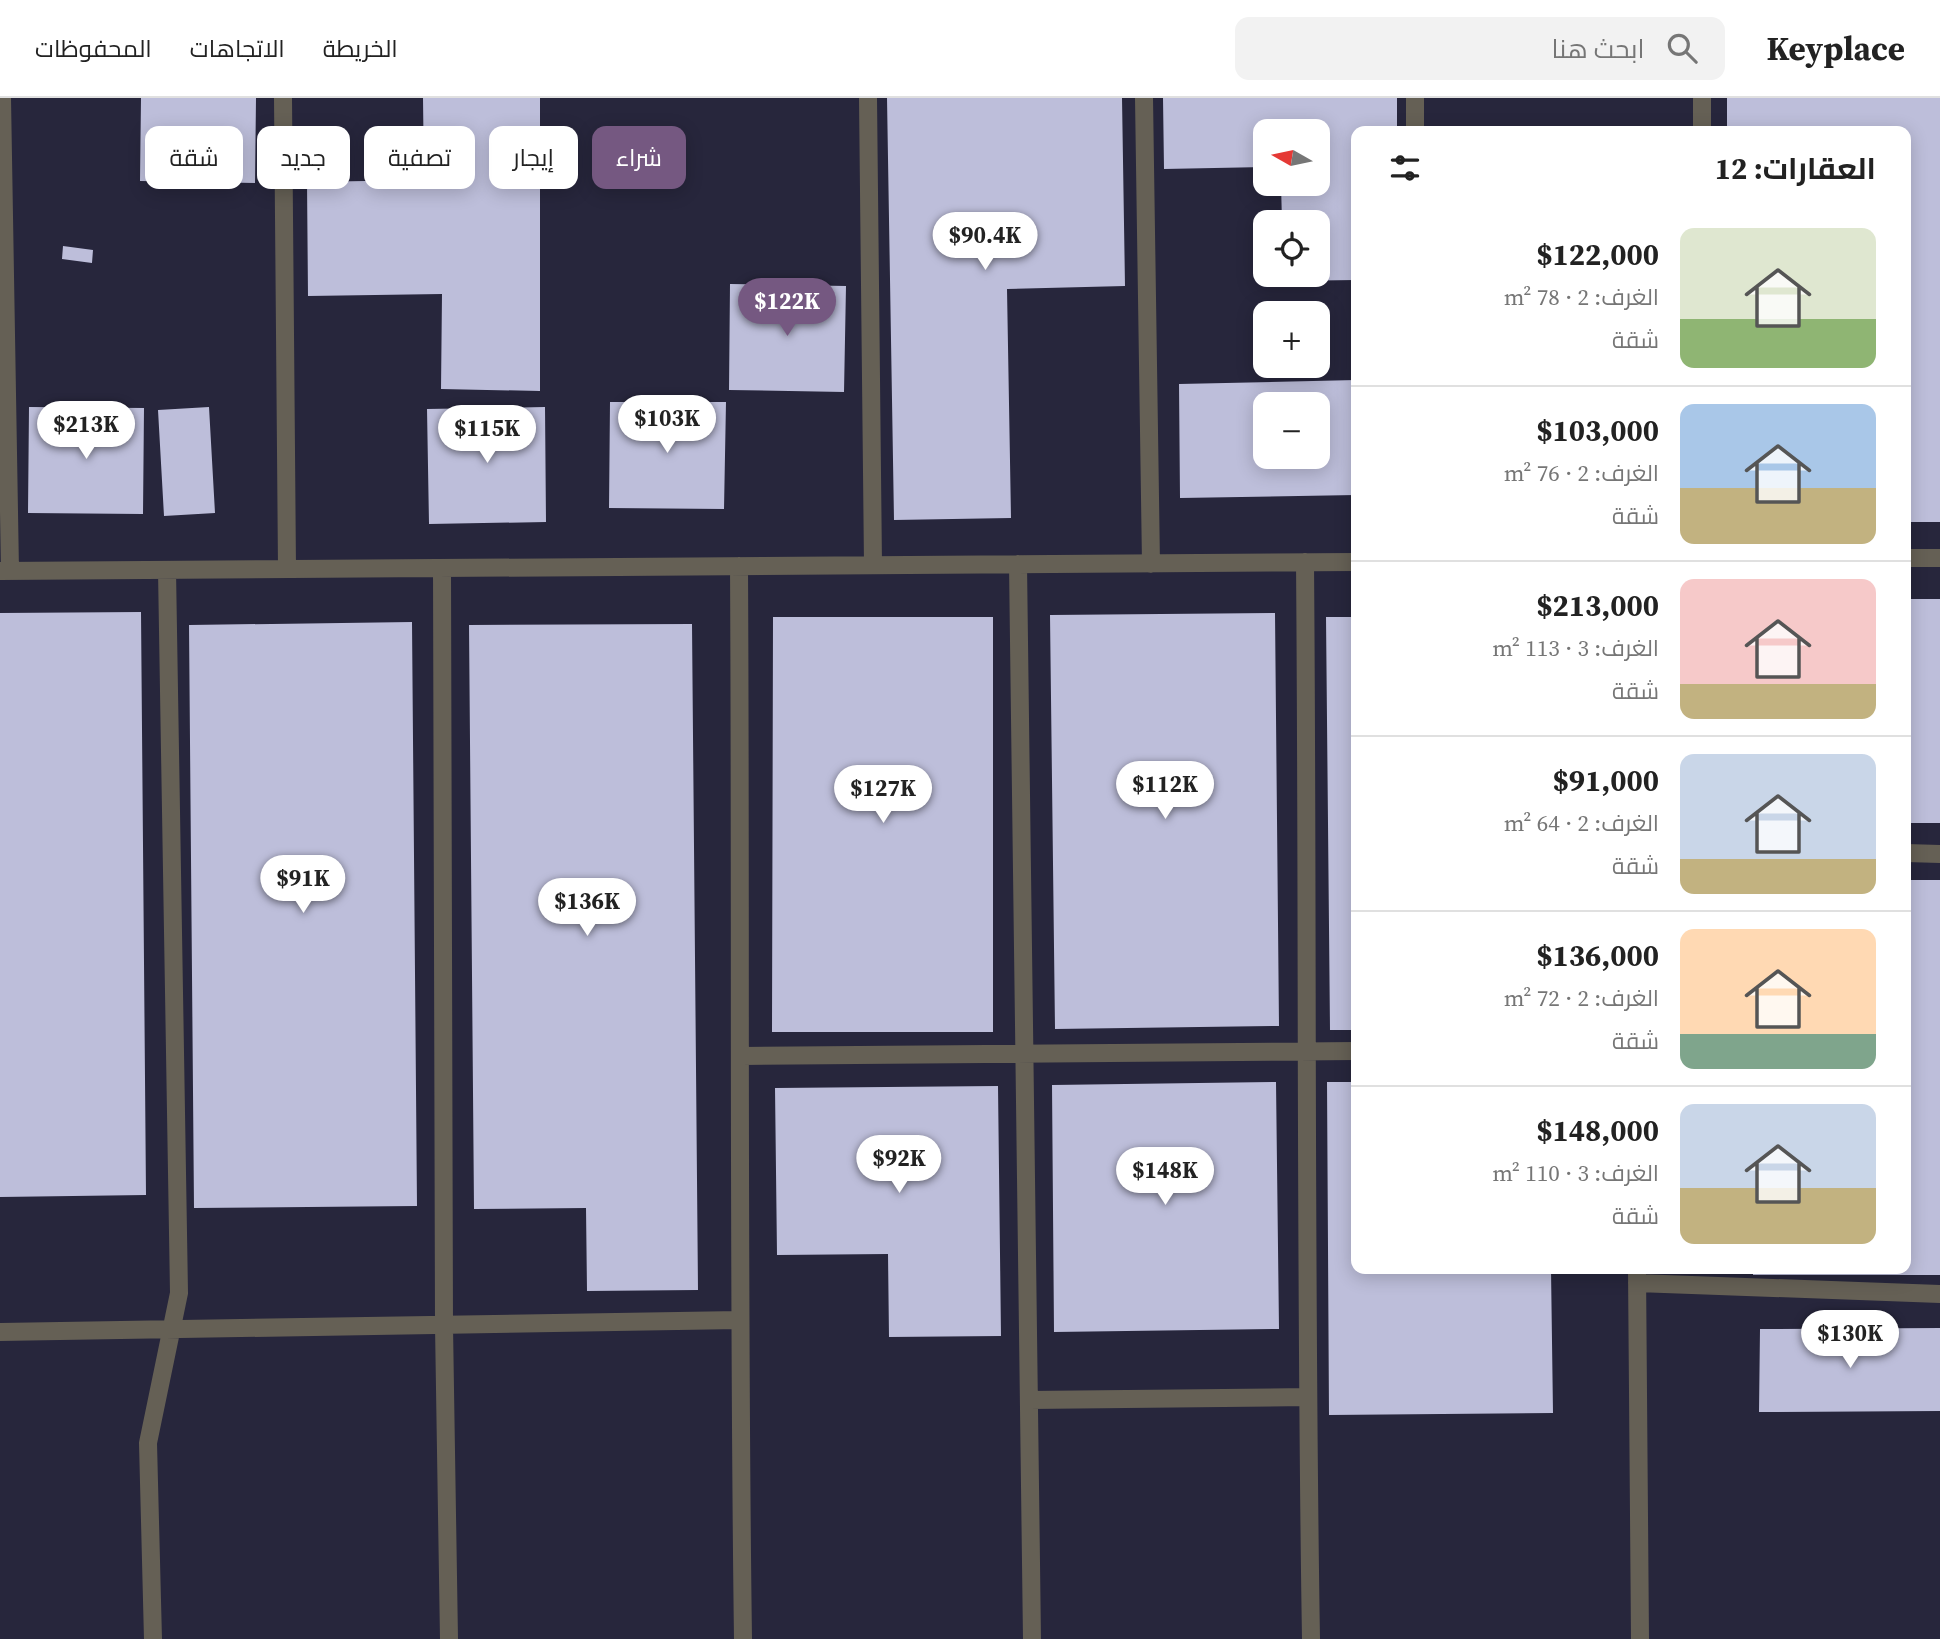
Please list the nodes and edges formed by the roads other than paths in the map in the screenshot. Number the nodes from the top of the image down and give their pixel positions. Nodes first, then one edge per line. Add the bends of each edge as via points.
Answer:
1 (2, 98) edge
2 (283, 98) edge
3 (868, 98) edge
4 (1144, 98) edge
5 (1415, 98) edge
6 (1702, 98) edge
7 (1415, 126) edge
8 (1702, 126) edge
9 (1911, 558) edge
10 (1940, 558) edge
11 (1305, 562) junction
12 (1351, 562) edge
13 (1018, 564) junction
14 (1152, 564) junction
15 (873, 565) junction
16 (739, 566) junction
17 (442, 568) junction
18 (287, 569) junction
19 (167, 570) junction
20 (5, 571) edge
21 (1911, 853) edge
22 (1940, 854) edge
23 (1351, 1051) edge
24 (1309, 1053) junction
25 (1024, 1054) junction
26 (741, 1056) junction
27 (1637, 1276) edge
28 (1940, 1294) edge
29 (739, 1320) junction
30 (444, 1326) junction
31 (171, 1331) junction
32 (0, 1332) edge
33 (1307, 1397) junction
34 (1029, 1400) junction
35 (153, 1639) edge
36 (449, 1639) edge
37 (743, 1639) edge
38 (1032, 1639) edge
39 (1311, 1639) edge
40 (1640, 1639) edge

1 - 20 street
2 - 18 street
3 - 15 street
4 - 14 street
5 - 7 street
6 - 8 street
9 - 10 street
11 - 12 street
11 - 14 street
11 - 24 street
13 - 14 street
13 - 15 street
13 - 25 street
15 - 16 street
16 - 17 street
16 - 26 street
17 - 18 street
17 - 30 street
18 - 19 street
19 - 20 street
19 - 31 street via 179,1293
21 - 22 street
23 - 24 street
24 - 25 street
24 - 33 street
25 - 26 street
25 - 34 street
26 - 29 street
27 - 28 street
27 - 40 street
29 - 30 street
29 - 37 street
30 - 31 street
30 - 36 street
31 - 32 street
31 - 35 street via 148,1443
33 - 34 street
33 - 39 street
34 - 38 street

